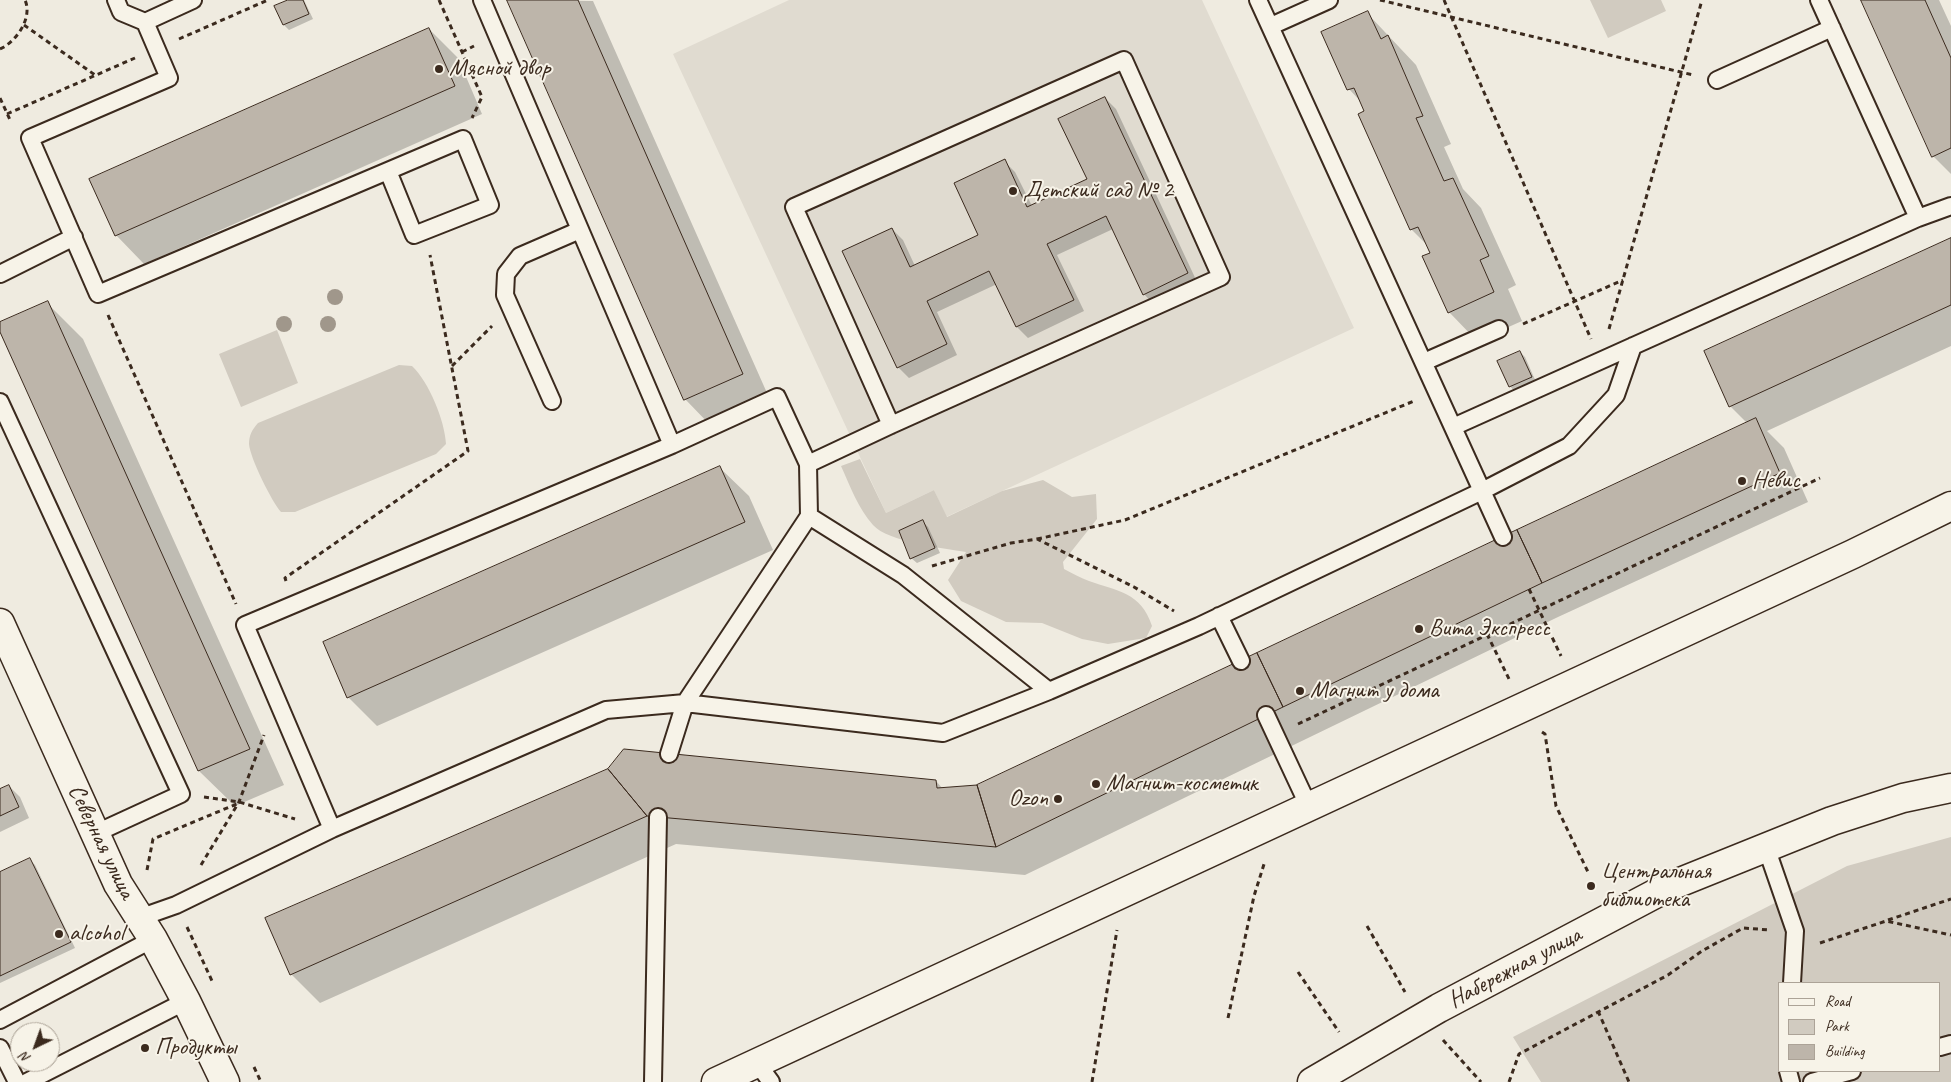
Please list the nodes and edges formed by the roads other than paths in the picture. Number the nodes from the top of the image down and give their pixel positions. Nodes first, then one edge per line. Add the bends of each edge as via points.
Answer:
1 (116, 0) edge
2 (193, 0) edge
3 (482, 0) edge
4 (1258, 0) edge
5 (1328, 0) edge
6 (1819, 0) edge
7 (145, 22) junction
8 (1271, 26) junction
9 (1832, 28) junction
10 (1717, 80) road end
11 (388, 171) junction
12 (1951, 206) edge
13 (1918, 218) junction
14 (580, 230) junction
15 (74, 236) junction
16 (0, 274) edge
17 (1499, 329) road end
18 (1633, 346) junction
19 (1424, 362) junction
20 (552, 401) dead end
21 (0, 402) edge
22 (891, 425) junction
23 (1453, 427) junction
24 (672, 445) junction
25 (808, 464) junction
26 (1482, 491) junction
27 (1951, 506) edge
28 (809, 516) junction
29 (1503, 537) dead end
30 (1219, 616) junction
31 (0, 623) edge
32 (1241, 661) dead end
33 (1049, 691) junction
34 (684, 702) junction
35 (1266, 715) dead end
36 (670, 754) dead end
37 (1951, 788) edge
38 (1309, 807) junction
39 (658, 816) dead end
40 (332, 829) junction
41 (94, 834) junction
42 (1766, 847) junction
43 (146, 929) junction
44 (1792, 982) edge
45 (186, 1001) junction
46 (0, 1020) edge
47 (0, 1048) edge
48 (764, 1072) edge
49 (1848, 1072) edge
50 (17, 1082) edge
51 (27, 1082) edge
52 (225, 1082) edge
53 (653, 1082) edge
54 (716, 1082) edge
55 (1312, 1082) edge
56 (1812, 1082) edge

1 - 7 lane via 121,12
2 - 7 lane
3 - 14 lane
4 - 8 lane
5 - 8 lane
6 - 9 lane
7 - 15 lane via 169,78 30,138
8 - 19 lane
9 - 10 lane
9 - 13 lane
11 - 11 lane via 463,139 490,204 414,235
11 - 15 lane via 98,294
12 - 13 lane
13 - 18 lane
14 - 20 lane via 520,256 506,274 504,295
14 - 24 lane
15 - 16 lane
17 - 19 lane
18 - 23 lane
18 - 26 lane via 1616,395 1570,446
19 - 23 lane
21 - 41 lane via 181,794
22 - 22 lane via 1221,277 1124,60 794,207
22 - 25 lane
23 - 26 lane
24 - 25 lane via 777,397
24 - 40 lane via 246,626
25 - 28 lane
26 - 29 lane
26 - 30 lane
27 - 38 street
28 - 33 lane via 903,575
28 - 34 lane
30 - 32 lane
30 - 33 lane
31 - 41 street, Северная улица
33 - 34 lane via 943,733
34 - 36 lane
34 - 40 lane via 606,710
35 - 38 lane
37 - 42 street, Набережная улица via 1903,798
38 - 48 street via 1124,893
39 - 53 lane
40 - 43 lane via 176,905
41 - 43 street, Северная улица via 118,884
42 - 44 lane via 1795,931
42 - 55 street, Набережная улица via 1668,887 1439,1008
43 - 45 street, Северная улица
43 - 46 lane
45 - 51 lane
45 - 52 street, Северная улица
47 - 50 lane
48 - 54 street
49 - 56 lane

